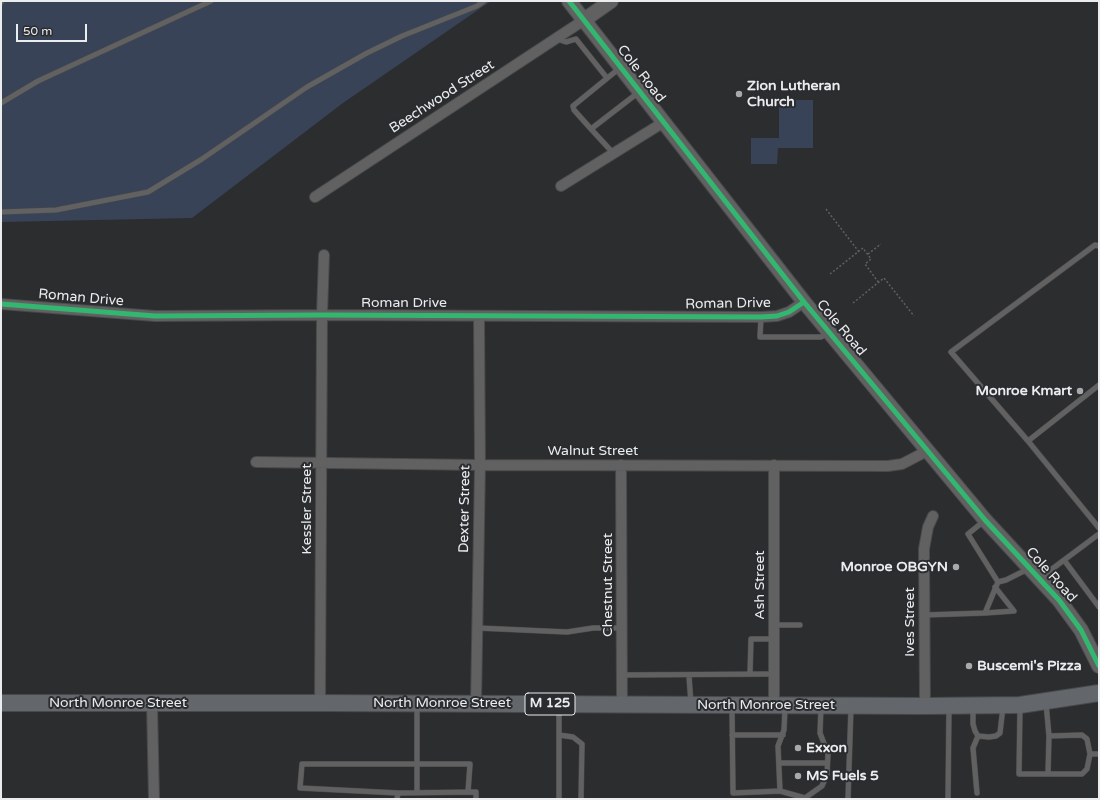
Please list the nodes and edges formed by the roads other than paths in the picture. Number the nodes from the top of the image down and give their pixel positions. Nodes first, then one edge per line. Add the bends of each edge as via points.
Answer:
1 (211, 1) edge
2 (484, 1) edge
3 (568, 1) edge
4 (611, 1) edge
5 (584, 20) junction
6 (556, 39) junction
7 (621, 67) junction
8 (607, 78) junction
9 (640, 92) junction
10 (1, 103) edge
11 (664, 122) junction
12 (591, 129) junction
13 (614, 154) junction
14 (561, 186) dead end
15 (315, 197) dead end
16 (1, 212) edge
17 (1099, 246) edge
18 (324, 255) dead end
19 (804, 302) junction
20 (1, 304) edge
21 (322, 315) junction
22 (478, 316) junction
23 (761, 317) junction
24 (828, 332) junction
25 (1099, 385) edge
26 (1028, 441) junction
27 (927, 452) junction
28 (256, 462) dead end
29 (321, 464) junction
30 (480, 465) junction
31 (621, 465) junction
32 (774, 466) junction
33 (933, 516) dead end
34 (985, 520) junction
35 (1099, 528) edge
36 (1099, 534) edge
37 (1064, 560) junction
38 (1034, 573) junction
39 (996, 584) junction
40 (1099, 607) edge
41 (985, 613) junction
42 (924, 615) junction
43 (774, 625) junction
44 (800, 625) dead end
45 (478, 628) junction
46 (622, 628) junction
47 (774, 639) junction
48 (1099, 666) edge
49 (750, 674) junction
50 (774, 674) junction
51 (622, 676) junction
52 (689, 676) junction
53 (1099, 693) edge
54 (1046, 702) junction
55 (1, 703) edge
56 (320, 703) junction
57 (417, 703) junction
58 (152, 704) junction
59 (476, 704) junction
60 (560, 704) junction
61 (622, 704) junction
62 (691, 705) junction
63 (732, 705) junction
64 (780, 705) junction
65 (1003, 705) junction
66 (1020, 705) junction
67 (821, 706) junction
68 (851, 706) junction
69 (925, 706) junction
70 (949, 706) junction
71 (973, 706) junction
72 (559, 735) junction
73 (732, 735) junction
74 (783, 735) junction
75 (978, 736) junction
76 (1049, 736) junction
77 (1090, 754) junction
78 (1099, 754) edge
79 (779, 763) junction
80 (826, 763) junction
81 (417, 764) junction
82 (1048, 773) junction
83 (780, 791) junction
84 (417, 792) junction
85 (468, 792) junction
86 (398, 793) junction
87 (977, 793) dead end
88 (154, 799) edge
89 (397, 799) edge
90 (476, 799) edge
91 (559, 799) edge
92 (580, 799) edge
93 (848, 799) edge
94 (948, 799) edge

1 - 10 lane via 38,81
2 - 16 lane via 366,53 307,87 148,192 56,210
3 - 5 street, Cole Road
4 - 5 street
5 - 6 street, Beechwood Street
5 - 7 street, Cole Road
6 - 8 lane via 566,42 576,39
6 - 15 street, Beechwood Street
7 - 8 lane
7 - 9 street, Cole Road
8 - 12 lane via 573,106
9 - 11 street, Cole Road
9 - 12 lane
11 - 13 street
11 - 19 street, Cole Road
12 - 13 lane
13 - 14 street
17 - 26 lane via 1095,246 951,352
18 - 21 street, Kessler Street
19 - 23 street, Roman Drive via 789,312
19 - 24 street, Cole Road
20 - 21 street, Roman Drive via 155,316
21 - 22 street, Roman Drive
21 - 29 street, Kessler Street
22 - 23 street, Roman Drive
22 - 30 street, Dexter Street
23 - 24 lane via 760,337 821,337
24 - 27 street, Cole Road
25 - 26 lane
26 - 35 lane
27 - 32 street, Walnut Street via 902,464 888,466
27 - 34 street, Cole Road
28 - 29 street, Walnut Street
29 - 30 street, Walnut Street
29 - 56 street, Kessler Street
30 - 31 street, Walnut Street
30 - 45 street, Dexter Street
31 - 32 street, Walnut Street
31 - 46 street, Chestnut Street
32 - 43 street, Ash Street
33 - 42 street, Ives Street via 924,549
34 - 38 street, Cole Road
34 - 39 lane via 968,534
36 - 37 lane
37 - 38 lane
37 - 40 lane
38 - 39 lane via 1015,576
38 - 48 street, Cole Road via 1059,600 1081,630
39 - 41 lane
39 - 41 lane via 1014,611
41 - 42 lane
42 - 69 street, Ives Street
43 - 44 lane
43 - 47 street, Ash Street
45 - 46 lane via 567,632 593,628
45 - 59 street, Dexter Street
46 - 51 street, Chestnut Street
47 - 49 lane via 751,639
47 - 50 street, Ash Street
49 - 50 lane
49 - 52 lane
50 - 64 street, Ash Street
51 - 52 lane
51 - 61 street, Chestnut Street
52 - 62 lane
53 - 54 main road, North Monroe Street / M 125
54 - 66 main road, North Monroe Street / M 125
54 - 76 lane
55 - 58 main road, North Monroe Street / M 125
56 - 57 main road, North Monroe Street / M 125
56 - 58 main road, North Monroe Street / M 125
57 - 59 main road, North Monroe Street / M 125
57 - 81 lane
58 - 88 street
59 - 60 main road, North Monroe Street / M 125
60 - 61 main road, North Monroe Street / M 125
60 - 72 lane
61 - 62 main road, North Monroe Street / M 125
62 - 63 main road, North Monroe Street / M 125
63 - 64 main road, North Monroe Street / M 125
63 - 73 lane
64 - 67 main road, North Monroe Street / M 125
64 - 74 lane
65 - 66 main road, North Monroe Street / M 125
65 - 71 main road, North Monroe Street / M 125
65 - 75 lane via 1000,733 996,736
66 - 82 lane via 1019,774
67 - 68 main road, North Monroe Street / M 125
67 - 80 lane via 820,734 828,754
68 - 69 main road, North Monroe Street / M 125
68 - 93 lane
69 - 70 main road, North Monroe Street / M 125
70 - 71 main road, North Monroe Street / M 125
70 - 94 lane
71 - 75 lane via 973,724
72 - 91 lane
72 - 92 lane via 573,737 582,744
73 - 74 lane
73 - 83 lane via 733,793
74 - 79 lane via 778,746
75 - 87 lane via 973,748
76 - 77 lane via 1082,735 1087,739
76 - 82 lane
77 - 78 lane
77 - 82 lane via 1087,769 1082,774
79 - 80 lane
79 - 83 lane
80 - 83 lane via 827,774 822,786 805,798
81 - 84 lane
81 - 85 lane via 470,764
81 - 86 lane via 302,764 300,788
84 - 85 lane
84 - 86 lane
85 - 90 lane via 476,792
86 - 89 lane

